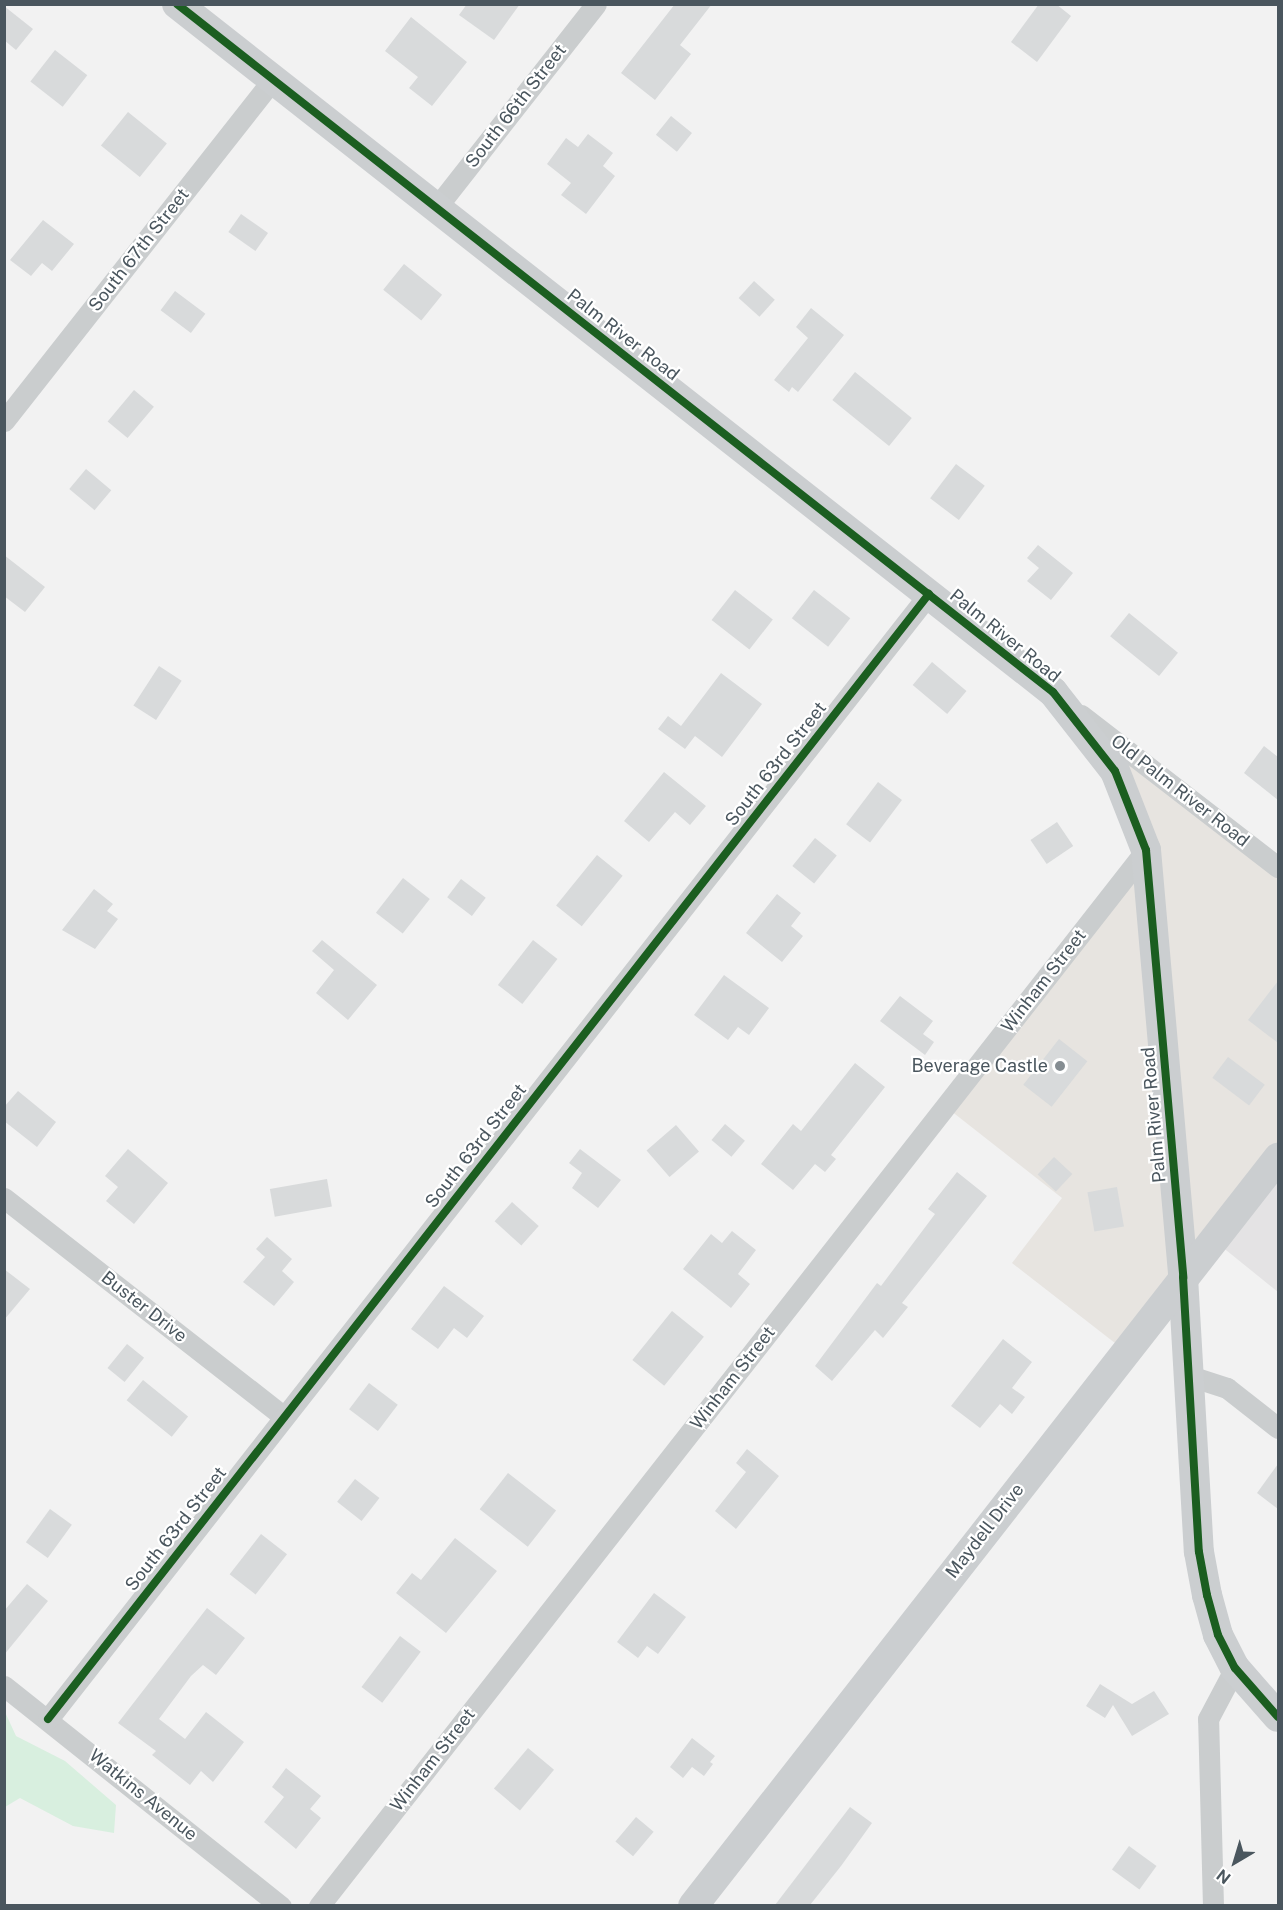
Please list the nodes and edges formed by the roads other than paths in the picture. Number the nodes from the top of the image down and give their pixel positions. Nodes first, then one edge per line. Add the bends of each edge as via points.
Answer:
1 (177, 4) edge
2 (596, 4) edge
3 (273, 79) junction
4 (436, 208) junction
5 (4, 421) edge
6 (929, 594) junction
7 (1053, 692) junction
8 (1146, 850) junction
9 (1278, 867) edge
10 (1278, 1158) edge
11 (4, 1198) edge
12 (1183, 1277) junction
13 (1190, 1376) junction
14 (283, 1416) junction
15 (1278, 1428) edge
16 (1235, 1668) junction
17 (4, 1686) edge
18 (1278, 1717) edge
19 (48, 1719) junction
20 (281, 1905) edge
21 (319, 1905) edge
22 (693, 1905) edge
23 (1213, 1905) edge

1 - 3 street, Palm River Road
2 - 4 street, South 66th Street
3 - 4 street, Palm River Road
3 - 5 street, South 67th Street
4 - 6 street, Palm River Road
6 - 7 street, Palm River Road
6 - 14 street, South 63rd Street
7 - 8 street, Palm River Road via 1115,771
7 - 9 street, Old Palm River Road
8 - 12 street, Palm River Road
8 - 21 street, Winham Street
10 - 12 street, Maydell Drive
11 - 14 street, Buster Drive
12 - 13 street, Palm River Road
12 - 22 street, Maydell Drive
13 - 15 street via 1227,1388
13 - 16 street, Palm River Road via 1199,1552 1218,1635
14 - 19 street, South 63rd Street
16 - 18 street, Palm River Road
16 - 23 street via 1208,1719
17 - 19 street, Watkins Avenue
19 - 20 street, Watkins Avenue

